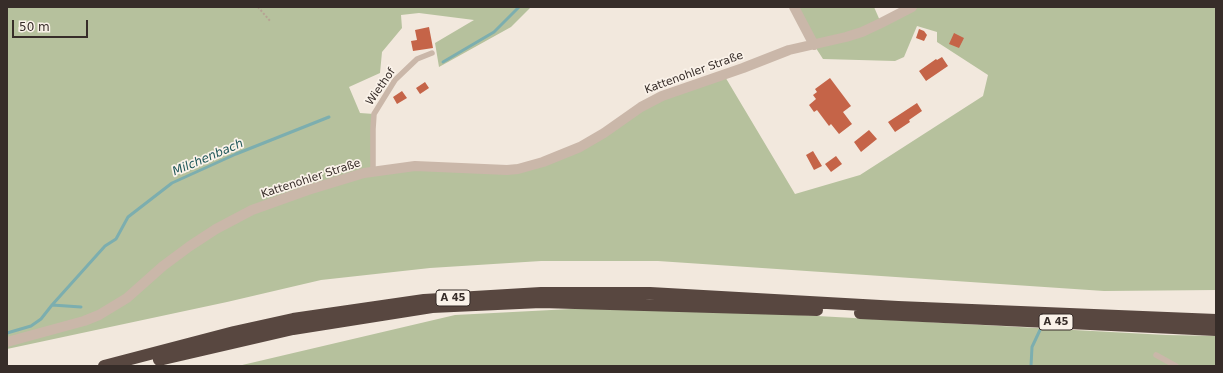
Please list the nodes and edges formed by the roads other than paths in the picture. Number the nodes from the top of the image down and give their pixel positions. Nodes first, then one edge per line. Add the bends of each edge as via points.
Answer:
1 (794, 7) edge
2 (912, 7) edge
3 (814, 45) junction
4 (432, 53) dead end
5 (373, 172) junction
6 (897, 311) junction
7 (1216, 320) edge
8 (1216, 330) edge
9 (7, 342) edge
10 (1156, 355) dead end
11 (104, 366) edge
12 (134, 366) edge
13 (1176, 366) edge

1 - 3 street
2 - 3 street, Kattenohler Straße via 862,32
3 - 5 street, Kattenohler Straße via 789,50 662,96 580,147 536,164 507,170 416,166
4 - 5 lane, Wiethof via 417,59 395,80 374,114
5 - 9 street, Kattenohler Straße via 308,190 242,215 190,246 127,298 100,315
6 - 7 highway, A 45
6 - 8 highway, A 45
6 - 11 highway, A 45 via 650,293 541,293 438,299 293,319
6 - 12 highway, A 45 via 541,302 432,307 293,329
10 - 13 lane

